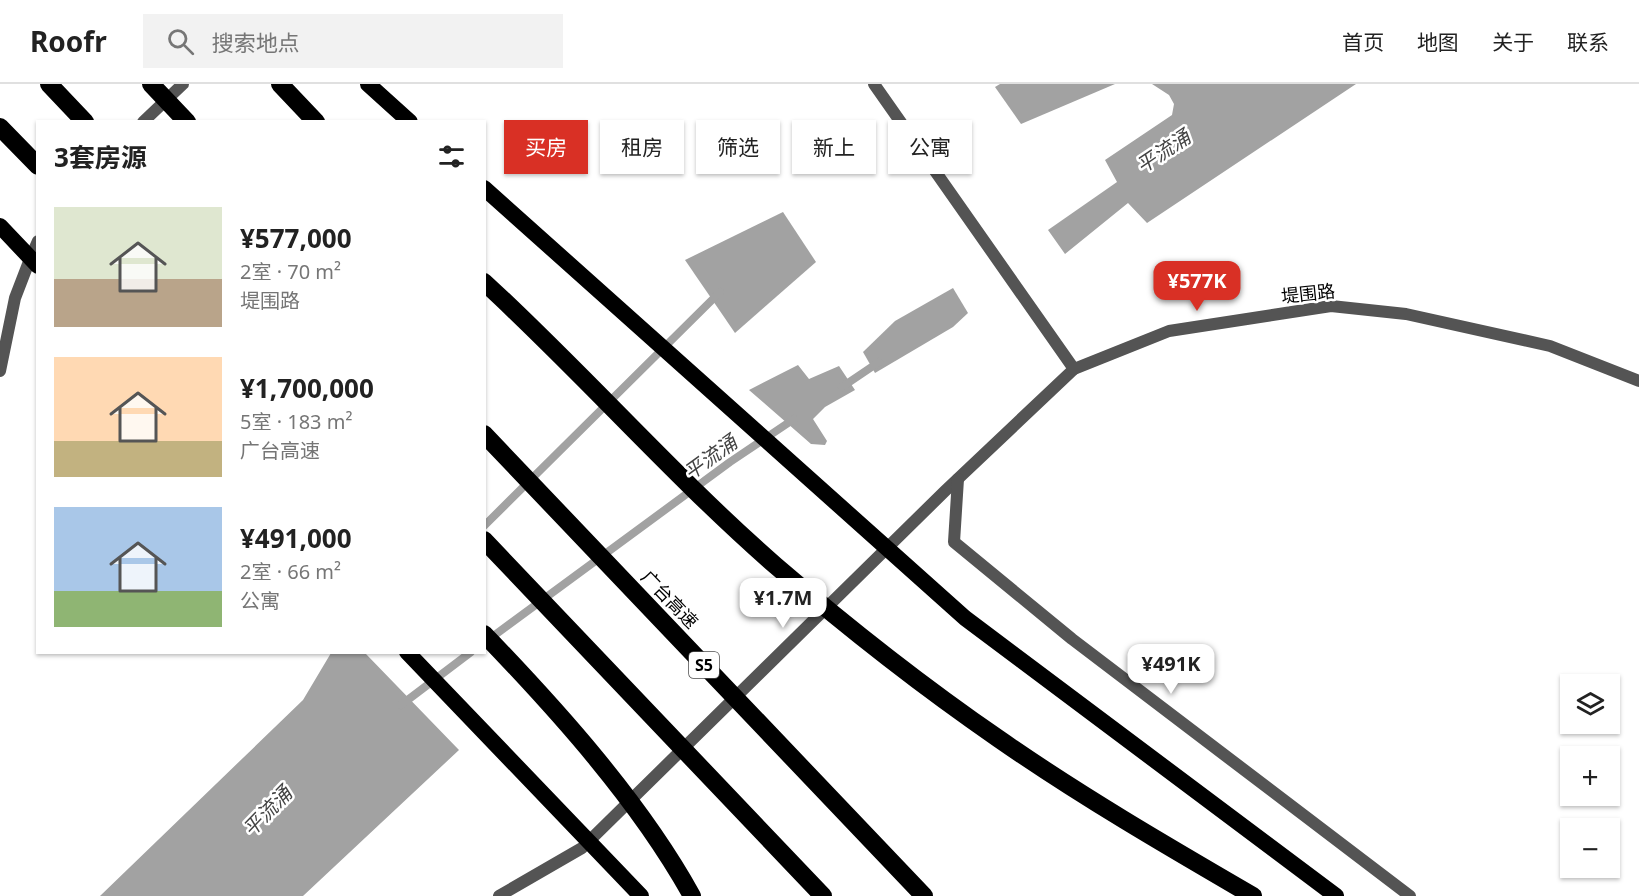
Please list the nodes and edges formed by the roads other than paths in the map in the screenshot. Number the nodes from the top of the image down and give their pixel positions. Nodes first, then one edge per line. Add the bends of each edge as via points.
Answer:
1 (49, 84) edge
2 (151, 84) edge
3 (183, 84) edge
4 (280, 84) edge
5 (369, 84) edge
6 (874, 84) edge
7 (83, 120) edge
8 (145, 120) edge
9 (185, 120) edge
10 (314, 120) edge
11 (408, 120) edge
12 (0, 127) edge
13 (36, 164) edge
14 (486, 190) edge
15 (0, 226) edge
16 (34, 262) edge
17 (486, 284) edge
18 (1074, 369) junction
19 (0, 370) edge
20 (1639, 381) edge
21 (486, 436) edge
22 (958, 479) junction
23 (486, 542) edge
24 (486, 636) edge
25 (409, 654) edge
26 (499, 896) edge
27 (641, 896) edge
28 (692, 896) edge
29 (824, 896) edge
30 (924, 896) edge
31 (1252, 896) edge
32 (1336, 896) edge
33 (1410, 896) edge

1 - 7 highway
2 - 9 highway
3 - 8 street
4 - 10 highway
5 - 11 highway
6 - 18 street
12 - 13 highway
14 - 32 highway via 965,618
15 - 16 highway
16 - 19 street via 15,298
17 - 31 highway via 775,565 861,636 1000,740
18 - 20 street, 堤围路 via 1169,331 1331,306 1407,314 1550,346
18 - 22 street
21 - 30 highway, 广台高速 / S5
22 - 26 street via 582,848
22 - 33 street via 954,542 1072,639
23 - 29 highway
24 - 28 highway via 613,780 674,864
25 - 27 highway

